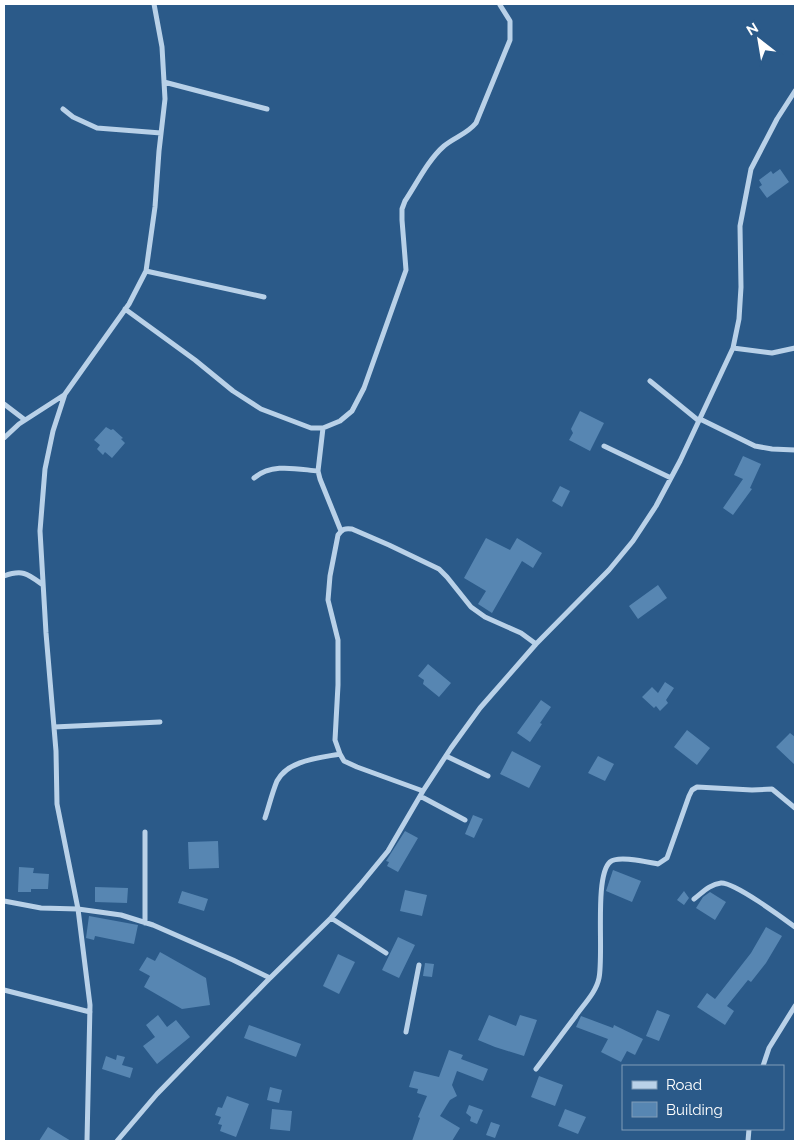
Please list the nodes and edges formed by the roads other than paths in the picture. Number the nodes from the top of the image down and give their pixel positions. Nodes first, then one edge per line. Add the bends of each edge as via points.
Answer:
1 (154, 4) edge
2 (500, 5) dead end
3 (164, 82) junction
4 (795, 90) edge
5 (267, 108) dead end
6 (63, 110) dead end
7 (161, 133) junction
8 (146, 271) junction
9 (264, 297) dead end
10 (125, 309) junction
11 (733, 348) junction
12 (795, 348) edge
13 (650, 381) dead end
14 (65, 394) junction
15 (4, 404) edge
16 (25, 420) junction
17 (700, 420) junction
18 (323, 428) junction
19 (4, 438) edge
20 (604, 446) dead end
21 (795, 450) edge
22 (318, 471) junction
23 (254, 478) dead end
24 (671, 478) junction
25 (341, 531) junction
26 (4, 576) edge
27 (43, 585) junction
28 (536, 644) junction
29 (160, 722) dead end
30 (54, 727) junction
31 (340, 754) junction
32 (446, 756) junction
33 (488, 776) dead end
34 (422, 794) junction
35 (795, 808) edge
36 (265, 818) dead end
37 (465, 820) dead end
38 (145, 832) dead end
39 (694, 899) dead end
40 (4, 901) edge
41 (78, 908) junction
42 (331, 918) junction
43 (145, 923) junction
44 (795, 927) edge
45 (386, 953) dead end
46 (419, 965) dead end
47 (270, 978) junction
48 (4, 990) edge
49 (795, 1006) edge
50 (90, 1012) junction
51 (406, 1032) dead end
52 (762, 1065) edge
53 (536, 1069) dead end
54 (87, 1141) edge
55 (117, 1141) edge

1 - 3 street via 162,46
2 - 18 street via 510,21 510,40 476,123 435,155 405,201 402,237 406,270 364,388 352,411 340,421
3 - 5 street
3 - 7 street
4 - 11 street via 750,169 740,226 741,287
6 - 7 street via 97,128
7 - 8 street
8 - 9 street
8 - 10 street
10 - 14 street
10 - 18 street via 260,409 311,428
11 - 12 street via 772,353
11 - 17 street
13 - 17 street
14 - 16 street
14 - 27 street via 45,469 40,531
15 - 16 street
16 - 19 street
17 - 21 street via 755,446
17 - 24 street
18 - 22 street
20 - 24 street
22 - 23 street via 271,469
22 - 25 street
24 - 28 street via 656,506 609,570
25 - 28 street via 352,529 438,570 484,618 521,633
25 - 31 street via 328,600 338,640 335,740
26 - 27 street via 24,572
27 - 30 street
28 - 32 street via 480,708
29 - 30 street
30 - 41 street via 57,804
31 - 34 street via 344,761
31 - 36 street via 299,763 288,770 278,781
32 - 33 street
32 - 34 street
34 - 37 street
34 - 42 street via 388,851
35 - 53 street via 772,789 697,788 689,796 664,862 658,864 617,858 608,864 601,889 599,979 592,994
38 - 43 street
39 - 44 street via 711,886 725,883
40 - 41 street via 41,908
41 - 43 street via 121,915
41 - 50 street
42 - 45 street
42 - 47 street
43 - 47 street
46 - 51 street
47 - 55 street via 157,1094
48 - 50 street
49 - 52 street
50 - 54 street

